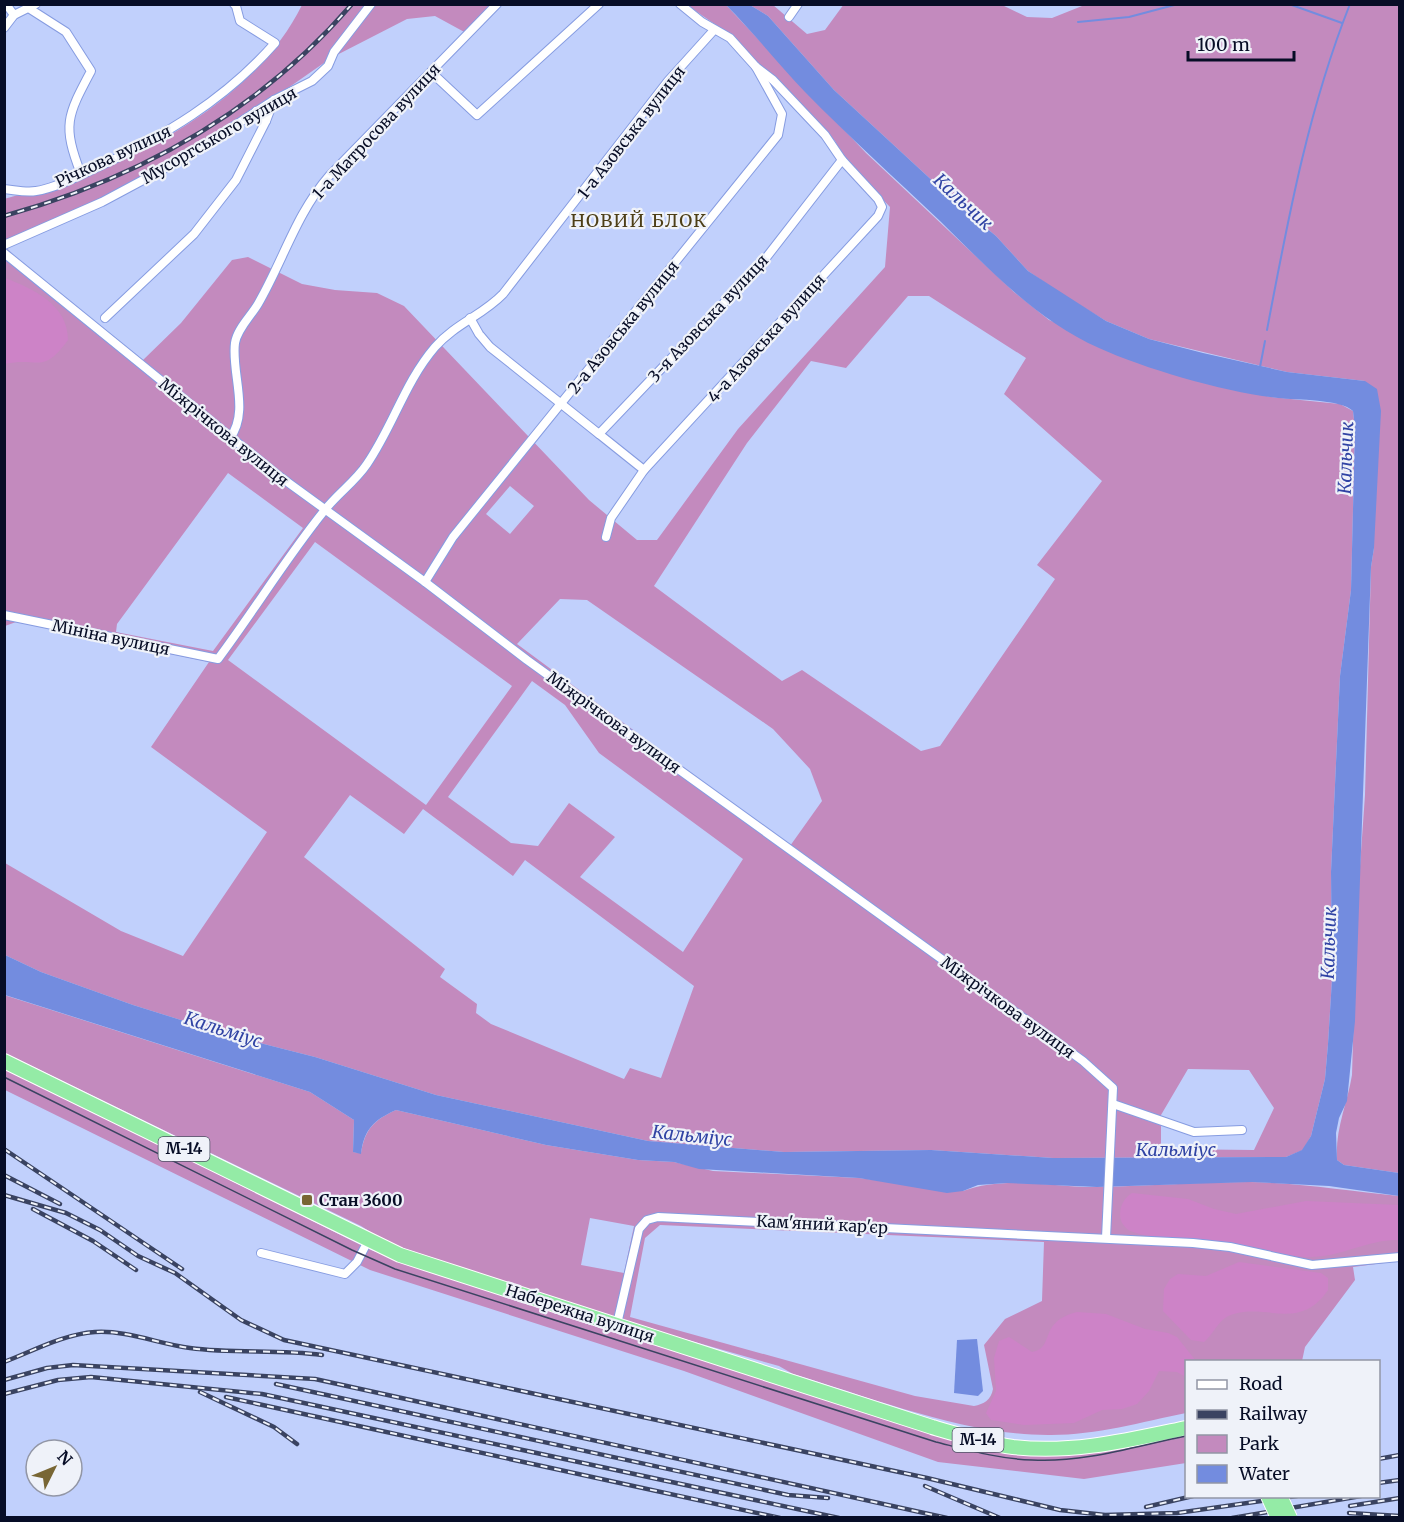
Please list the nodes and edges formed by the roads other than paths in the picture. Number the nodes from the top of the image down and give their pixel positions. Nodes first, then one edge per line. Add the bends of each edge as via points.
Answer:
1 (6, 4) edge
2 (234, 4) edge
3 (371, 4) edge
4 (497, 4) edge
5 (599, 4) edge
6 (680, 4) edge
7 (798, 4) edge
8 (33, 7) edge
9 (14, 15) junction
10 (789, 16) dead end
11 (4, 28) edge
12 (714, 30) junction
13 (756, 67) junction
14 (431, 72) junction
15 (274, 100) junction
16 (256, 111) junction
17 (266, 121) junction
18 (842, 160) junction
19 (81, 174) junction
20 (4, 189) edge
21 (4, 245) edge
22 (4, 253) edge
23 (105, 318) dead end
24 (470, 318) junction
25 (562, 403) junction
26 (599, 434) junction
27 (230, 438) junction
28 (644, 470) junction
29 (325, 509) junction
30 (606, 537) dead end
31 (425, 582) junction
32 (4, 615) edge
33 (218, 659) joint
34 (4, 1061) edge
35 (1113, 1104) junction
36 (1242, 1130) dead end
37 (1106, 1238) junction
38 (368, 1241) junction
39 (261, 1253) dead end
40 (1400, 1257) edge
41 (617, 1324) junction
42 (1185, 1428) edge
43 (1268, 1498) edge
44 (1280, 1498) edge
45 (1278, 1518) edge
46 (1290, 1518) edge

1 - 9 street
2 - 19 street, Річкова вулиця via 240,21 275,43 206,108
3 - 15 street, Мусоргського вулиця via 319,76
4 - 14 street, 1-а Матросова вулиця
5 - 14 street via 477,115
6 - 12 street
7 - 10 street
8 - 9 street
8 - 19 street via 66,32 91,71 71,109 68,126 71,149
9 - 11 street
12 - 13 street via 730,38
12 - 24 street, 1-а Азовська вулиця via 668,81 503,294
13 - 18 street via 825,135
13 - 25 street, 2-а Азовська вулиця via 781,110 780,131
14 - 27 street, 1-а Матросова вулиця via 329,176 303,211 258,305 236,340 239,406
15 - 16 street, Мусоргського вулиця
15 - 17 street
16 - 17 street
16 - 21 street, Мусоргського вулиця via 219,138 102,202
17 - 23 street via 236,180 194,234
18 - 26 street, 3-я Азовська вулиця via 762,263
18 - 28 street, 4-а Азовська вулиця via 881,203 879,216
19 - 20 street, Річкова вулиця via 37,191
22 - 27 street, Міжрічкова вулиця
24 - 25 street via 490,347
24 - 29 street, 1-а Азовська вулиця via 451,331 425,360 408,384 376,451 354,482
25 - 26 street
25 - 31 street, 2-а Азовська вулиця via 453,537
26 - 28 street
27 - 29 street, Міжрічкова вулиця
28 - 30 street, 4-а Азовська вулиця via 611,518
29 - 31 street, Міжрічкова вулиця
29 - 33 street, 1-а Азовська вулиця
31 - 35 street, Міжрічкова вулиця via 1083,1061 1113,1088
32 - 33 street, Мініна вулиця
34 - 38 highway, Набережна вулиця / М-14
35 - 36 street via 1194,1132
35 - 37 street
37 - 40 street, Кам'яний кар'єр via 1230,1246 1312,1265
37 - 41 street, Кам'яний кар'єр via 652,1218 639,1229
38 - 39 street via 354,1267 345,1274
38 - 41 highway, Набережна вулиця / М-14 via 429,1265
41 - 42 highway, Набережна вулиця / М-14 via 932,1427 999,1445 1079,1448
43 - 45 highway, bridge
44 - 46 highway, bridge

